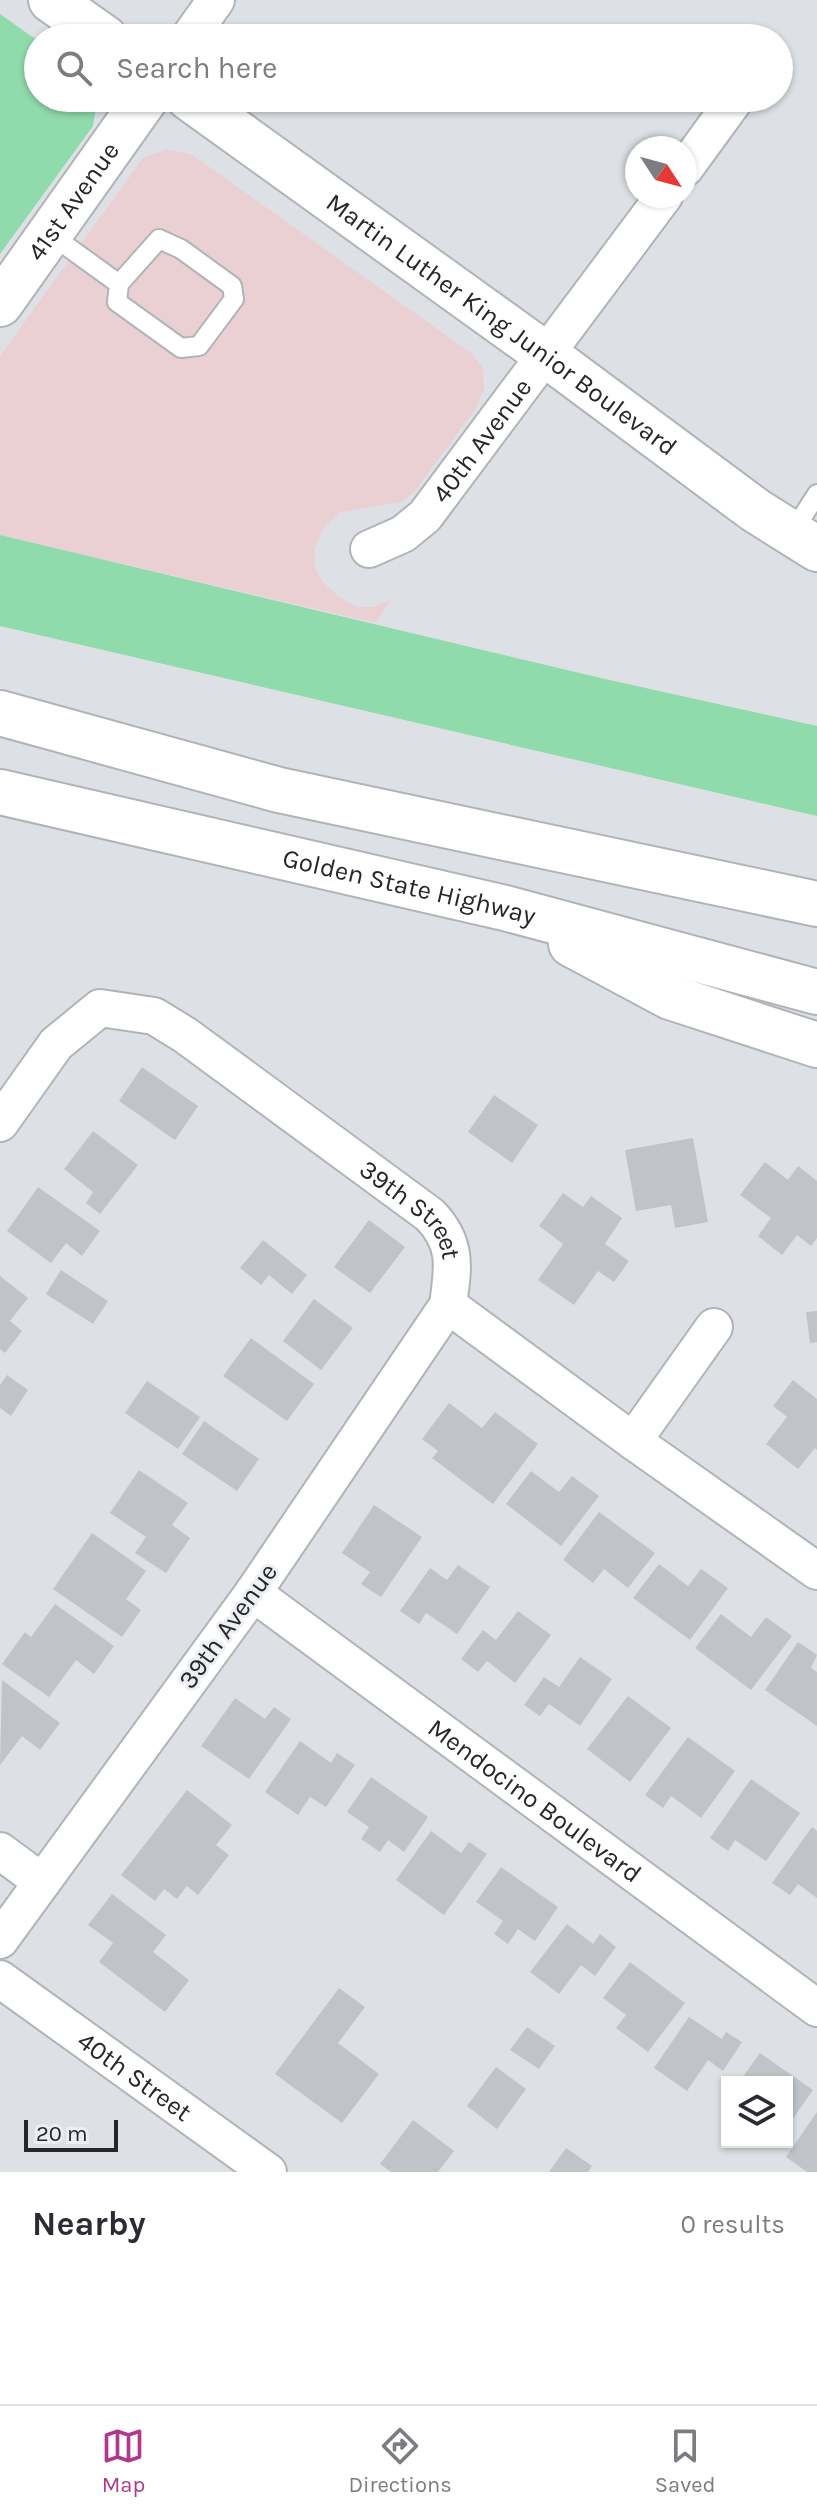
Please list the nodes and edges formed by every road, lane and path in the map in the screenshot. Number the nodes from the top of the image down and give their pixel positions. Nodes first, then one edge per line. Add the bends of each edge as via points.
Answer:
1 (51, 0) edge
2 (216, 0) edge
3 (85, 24) edge
4 (199, 24) edge
5 (136, 112) edge
6 (208, 112) edge
7 (726, 112) edge
8 (697, 152) edge
9 (655, 208) edge
10 (50, 234) junction
11 (119, 284) junction
12 (0, 304) edge
13 (545, 354) junction
14 (817, 494) edge
15 (804, 541) edge
16 (369, 549) dead end
17 (0, 713) edge
18 (0, 792) edge
19 (817, 904) edge
20 (505, 908) junction
21 (817, 992) edge
22 (817, 1045) edge
23 (0, 1123) edge
24 (448, 1305) junction
25 (714, 1327) dead end
26 (633, 1441) junction
27 (817, 1571) edge
28 (253, 1593) junction
29 (0, 1851) edge
30 (42, 1882) junction
31 (0, 1940) edge
32 (0, 1979) edge
33 (817, 2008) edge
34 (268, 2172) edge

1 - 3 main road
2 - 4 street
5 - 10 main road, 41st Avenue
6 - 13 main road, Martin Luther King Junior Boulevard
7 - 8 street
9 - 13 street, 40th Avenue
10 - 11 lane
10 - 12 main road, 41st Avenue
11 - 11 lane via 159,239 232,286 234,299 199,346 181,348 117,302
13 - 15 main road, Martin Luther King Junior Boulevard
13 - 16 street, 40th Avenue via 425,516 403,534
14 - 15 lane
17 - 19 main road via 279,790
18 - 20 main road, Golden State Highway
20 - 21 main road, Golden State Highway
20 - 22 main road via 670,997
23 - 24 street, 39th Street via 56,1044 100,1008 154,1016 430,1215 451,1249
24 - 26 street, 39th Street
24 - 28 street, 39th Avenue
25 - 26 street
26 - 27 street, 39th Street
28 - 30 street, 39th Avenue
28 - 33 street, Mendocino Boulevard
29 - 30 street
30 - 31 street, 39th Avenue
32 - 34 street, 40th Street

